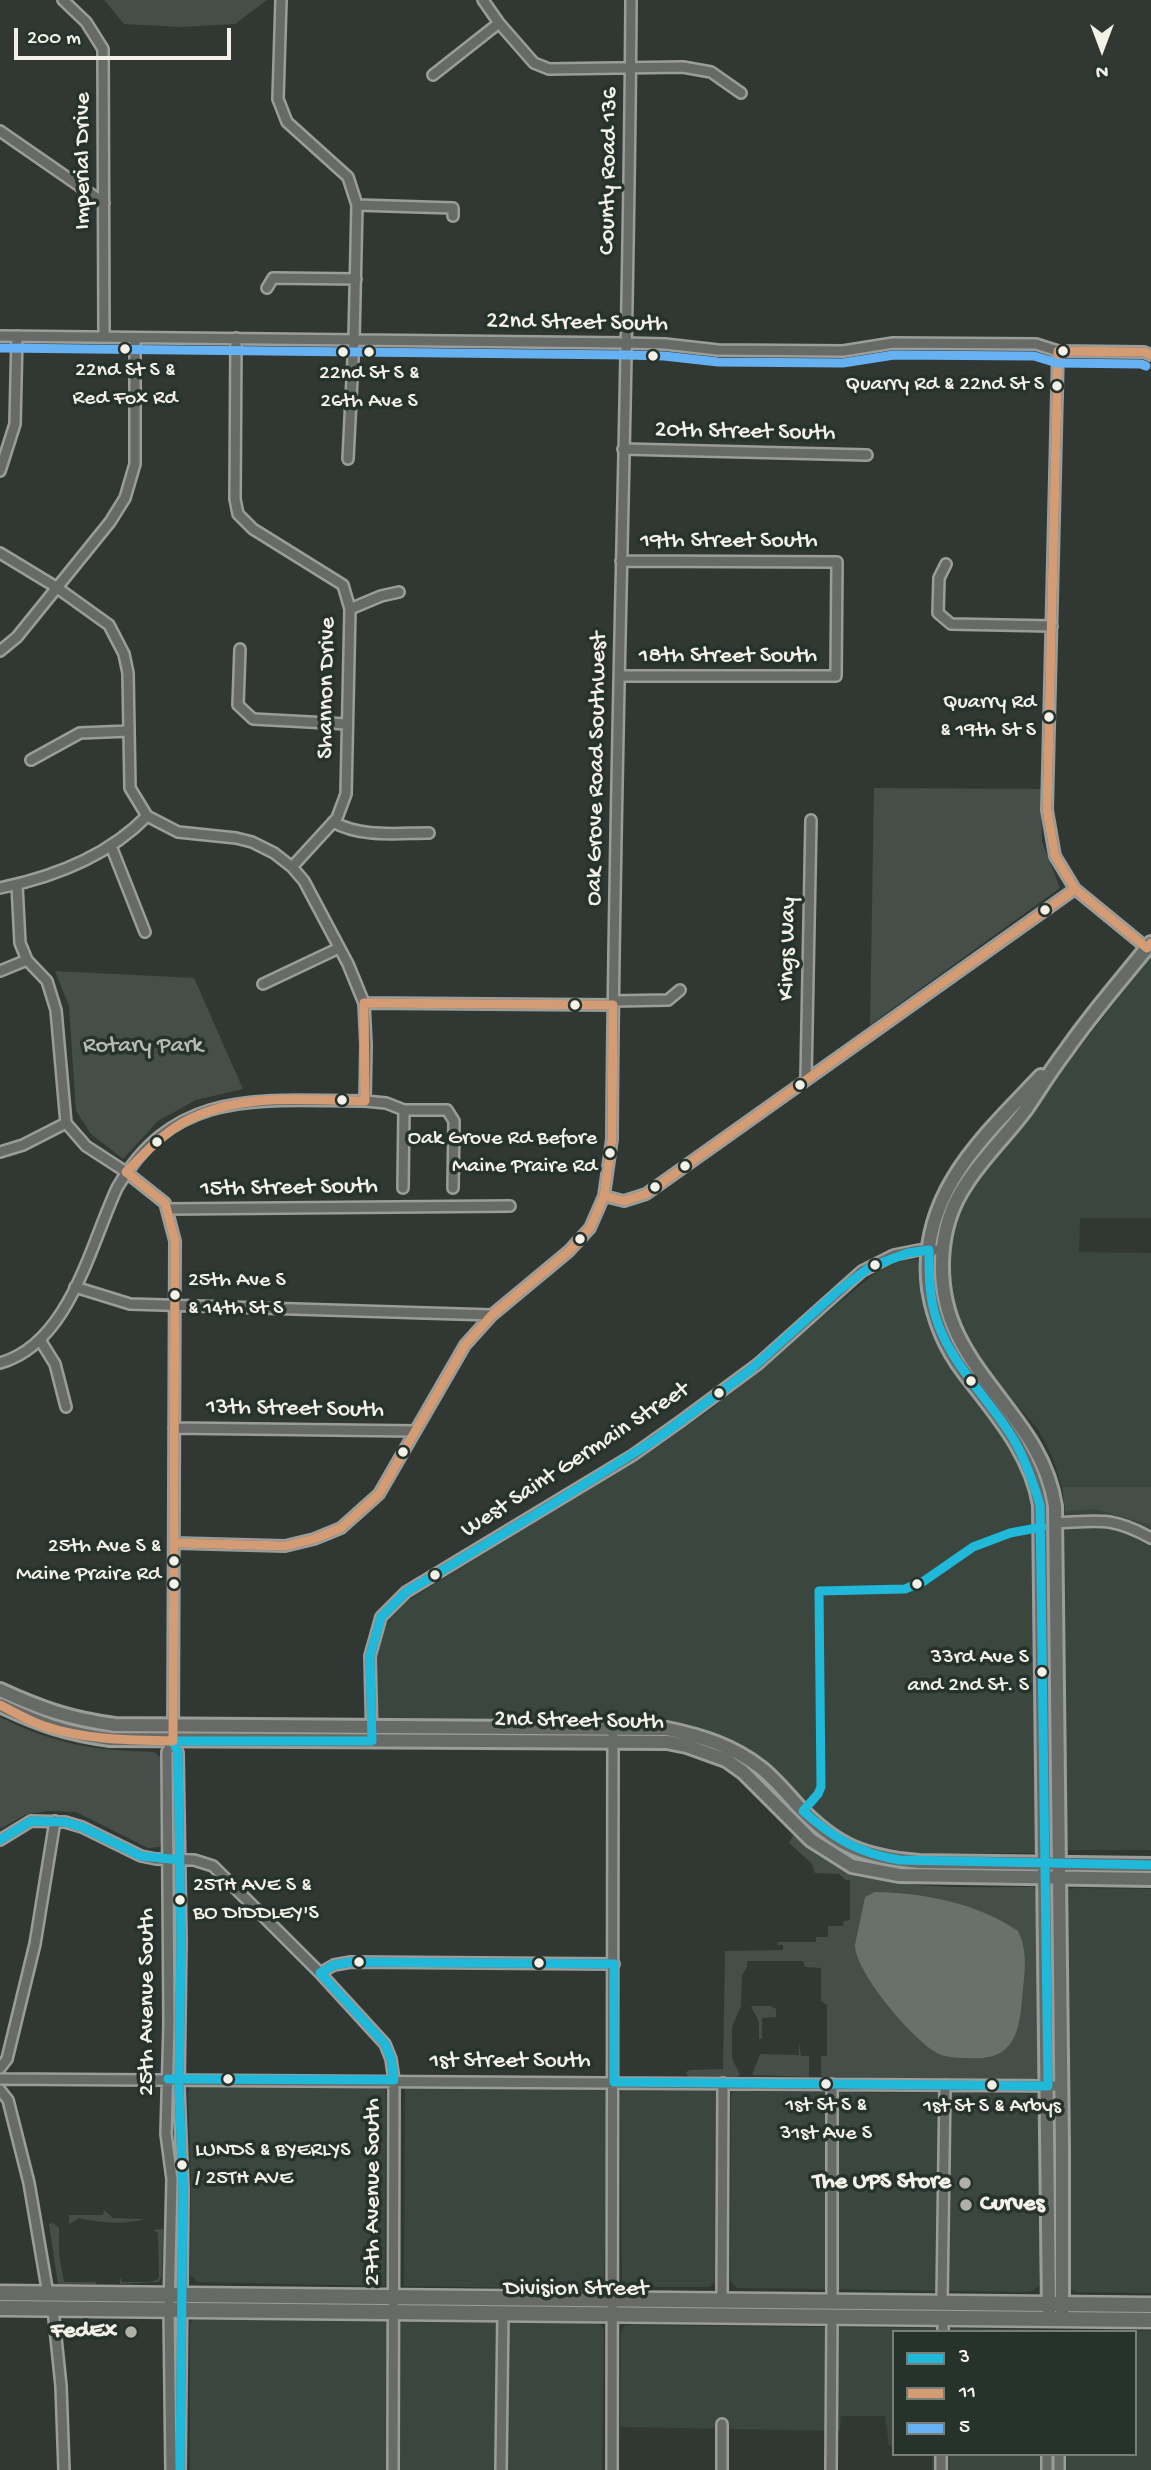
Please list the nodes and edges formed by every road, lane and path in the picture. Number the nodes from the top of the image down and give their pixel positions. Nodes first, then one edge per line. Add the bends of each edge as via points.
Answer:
1 (64, 0) edge
2 (281, 0) edge
3 (483, 0) edge
4 (631, 0) edge
5 (499, 23) junction
6 (631, 67) junction
7 (433, 75) dead end
8 (741, 93) dead end
9 (0, 131) edge
10 (104, 203) junction
11 (357, 205) junction
12 (453, 216) dead end
13 (356, 279) junction
14 (267, 288) dead end
15 (0, 336) edge
16 (18, 336) junction
17 (104, 337) junction
18 (236, 338) junction
19 (135, 339) junction
20 (354, 339) junction
21 (626, 343) junction
22 (1058, 351) junction
23 (1151, 355) edge
24 (623, 449) junction
25 (867, 455) dead end
26 (348, 459) dead end
27 (0, 471) edge
28 (0, 553) edge
29 (621, 561) junction
30 (946, 564) dead end
31 (56, 587) junction
32 (399, 593) dead end
33 (350, 609) junction
34 (1052, 626) junction
35 (240, 649) dead end
36 (0, 651) edge
37 (620, 676) junction
38 (836, 676) joint
39 (347, 724) junction
40 (130, 731) junction
41 (31, 760) dead end
42 (147, 816) junction
43 (811, 820) dead end
44 (333, 822) junction
45 (429, 833) dead end
46 (111, 846) junction
47 (292, 867) junction
48 (18, 884) junction
49 (0, 888) edge
50 (1075, 889) junction
51 (145, 932) dead end
52 (1149, 946) edge
53 (340, 948) junction
54 (27, 960) junction
55 (0, 971) edge
56 (263, 984) dead end
57 (680, 990) dead end
58 (364, 1003) junction
59 (613, 1003) junction
60 (1065, 1050) junction
61 (806, 1079) junction
62 (365, 1101) junction
63 (404, 1111) junction
64 (66, 1123) junction
65 (0, 1152) edge
66 (126, 1172) junction
67 (403, 1188) dead end
68 (453, 1188) dead end
69 (604, 1196) junction
70 (510, 1206) dead end
71 (168, 1209) junction
72 (929, 1250) junction
73 (942, 1250) junction
74 (75, 1287) junction
75 (174, 1306) junction
76 (492, 1315) junction
77 (40, 1340) junction
78 (0, 1363) edge
79 (66, 1407) dead end
80 (174, 1428) junction
81 (415, 1432) junction
82 (1056, 1523) junction
83 (1151, 1538) edge
84 (175, 1543) junction
85 (0, 1690) edge
86 (0, 1705) edge
87 (173, 1725) junction
88 (372, 1727) junction
89 (613, 1729) junction
90 (173, 1741) junction
91 (372, 1741) junction
92 (612, 1743) junction
93 (55, 1821) junction
94 (0, 1840) edge
95 (168, 1859) junction
96 (180, 1860) junction
97 (1045, 1864) junction
98 (1060, 1864) junction
99 (1151, 1864) edge
100 (1045, 1878) junction
101 (1060, 1878) junction
102 (1151, 1879) edge
103 (614, 1964) junction
104 (320, 1973) junction
105 (0, 2067) edge
106 (167, 2080) junction
107 (179, 2080) junction
108 (394, 2080) junction
109 (1, 2082) edge
110 (614, 2082) junction
111 (723, 2083) junction
112 (832, 2084) junction
113 (945, 2085) junction
114 (1055, 2086) junction
115 (0, 2090) edge
116 (0, 2293) edge
117 (48, 2294) junction
118 (722, 2299) junction
119 (175, 2302) junction
120 (1055, 2303) junction
121 (393, 2304) junction
122 (1151, 2305) edge
123 (613, 2306) junction
124 (0, 2308) edge
125 (832, 2308) junction
126 (53, 2309) junction
127 (503, 2312) junction
128 (943, 2317) edge
129 (1151, 2320) edge
130 (1055, 2324) junction
131 (722, 2424) dead end
132 (64, 2470) edge
133 (172, 2470) edge
134 (180, 2470) edge
135 (393, 2470) edge
136 (501, 2470) edge
137 (612, 2470) edge
138 (722, 2470) edge
139 (831, 2470) edge

1 - 10 street, Imperial Drive via 86,22 103,49
2 - 11 street via 278,99 287,122 348,177
3 - 5 street
4 - 6 street, County Road 136
5 - 6 street via 534,63 549,69
5 - 7 street
6 - 8 street via 711,72
6 - 21 street, County Road 136
9 - 10 street
10 - 17 street, Imperial Drive
11 - 12 street via 453,208
11 - 13 street
13 - 14 street via 273,278
13 - 20 street
15 - 16 street, 22nd Street South
16 - 17 street, 22nd Street South
16 - 27 street via 15,424
17 - 19 street, 22nd Street South
18 - 19 street, 22nd Street South
18 - 20 street, 22nd Street South
18 - 33 street, Shannon Drive via 238,514 253,529 343,585
19 - 31 street via 135,464 125,498
20 - 21 street, 22nd Street South
20 - 26 street
21 - 22 street, 22nd Street South via 718,350 843,351 893,344 1036,344
21 - 24 street, Oak Grove Road Southwest
22 - 23 street, 22nd Street South
22 - 34 street
24 - 25 street, 20th Street South
24 - 29 street, Oak Grove Road Southwest
28 - 31 street
29 - 37 street, Oak Grove Road Southwest
29 - 38 street, 19th Street South via 837,562
30 - 34 street via 939,578 938,613 951,624
31 - 36 street via 17,637
31 - 40 street via 109,625 124,654
32 - 33 street
33 - 39 street, Shannon Drive
34 - 50 street via 1047,810 1055,856
35 - 39 street via 238,705 253,719
37 - 38 street, 18th Street South
37 - 59 street, Oak Grove Road Southwest
39 - 44 street, Shannon Drive via 346,794
40 - 41 street via 80,733
40 - 42 street via 130,788
42 - 46 street
42 - 47 street via 178,832 252,842
43 - 61 street, Kings Way
44 - 45 street via 365,833
44 - 47 street, Shannon Drive
46 - 48 street via 62,872
46 - 51 street
47 - 53 street
48 - 49 street
48 - 54 street via 20,943
50 - 52 street
50 - 61 street
52 - 60 main road
53 - 56 street
53 - 58 street
54 - 55 street
54 - 64 street via 47,981 56,1010
57 - 59 street via 668,1000
58 - 59 street
58 - 62 street
59 - 69 street, Oak Grove Road Southwest via 612,1139
60 - 72 main road via 960,1167 940,1204
60 - 73 main road via 963,1187
61 - 69 street via 646,1194 624,1201
62 - 63 street via 386,1102
62 - 66 street via 239,1102 201,1112 162,1134
63 - 67 street
63 - 68 street via 447,1110 450,1114 454,1121
64 - 65 street via 23,1146
64 - 66 street, 15th Street South via 86,1146
66 - 71 street, 15th Street South
66 - 74 street
69 - 76 street, Oak Grove Road Southwest via 590,1228 569,1251
70 - 71 street, 15th Street South
71 - 75 street, 25th Avenue South via 175,1241
72 - 73 street, West Saint Germain Street
72 - 88 street, West Saint Germain Street via 894,1255 862,1271 758,1364 633,1455 406,1592 381,1617 370,1656
72 - 97 main road via 930,1292 943,1339 1019,1447 1037,1488 1042,1529
73 - 82 main road via 943,1283 954,1328 1038,1452 1052,1492
74 - 75 street via 130,1304
74 - 77 street via 54,1326
75 - 76 street
75 - 80 street, 25th Avenue South
76 - 81 street, Oak Grove Road Southwest via 466,1345
77 - 78 street
77 - 79 street via 55,1364
80 - 81 street, 13th Street South
80 - 84 street, 25th Avenue South
81 - 84 street, Oak Grove Road Southwest via 379,1494 341,1528 285,1546
82 - 83 street via 1115,1521
82 - 98 main road
84 - 87 street, 25th Avenue South
85 - 87 main road, 2nd Street South via 81,1721
86 - 90 main road, 2nd Street South via 74,1734
87 - 88 main road, 2nd Street South
87 - 90 street, 25th Avenue South
88 - 89 main road, 2nd Street South
88 - 91 street, West Saint Germain Street
89 - 92 street
89 - 97 main road, 2nd Street South via 667,1729 731,1748 762,1769 829,1836 858,1851 919,1862
90 - 91 main road, 2nd Street South
90 - 95 street, 25th Avenue South via 167,1752
90 - 96 street, 25th Avenue South via 178,1753
91 - 92 main road, 2nd Street South
92 - 100 main road, 2nd Street South via 667,1742 726,1760 811,1840 852,1866 900,1875
92 - 103 street
93 - 94 street via 31,1821
93 - 95 street via 82,1827 141,1856
93 - 105 street via 35,1944 6,2059
95 - 96 street
95 - 106 street, 25th Avenue South
96 - 104 street, 27th Avenue South via 213,1866
96 - 107 street, 25th Avenue South
97 - 98 main road, 2nd Street South
97 - 100 main road
98 - 99 main road, 2nd Street South
98 - 101 main road
100 - 101 main road, 2nd Street South
100 - 114 main road
101 - 102 main road, 2nd Street South
101 - 114 main road
103 - 104 street via 351,1962
103 - 110 street
104 - 108 street, 27th Avenue South via 385,2044
105 - 109 street
106 - 107 street, 1st Street South
106 - 109 street, 1st Street South
106 - 119 street, 25th Avenue South
107 - 108 street, 1st Street South
107 - 119 street, 25th Avenue South via 183,2223
108 - 110 street, 1st Street South
108 - 121 street, 27th Avenue South
110 - 111 street, 1st Street South
110 - 123 street
111 - 112 street, 1st Street South
111 - 118 street
112 - 113 street, 1st Street South
112 - 125 street
113 - 114 street, 1st Street South
113 - 128 street
114 - 120 main road
115 - 117 street via 8,2100 29,2183
116 - 117 highway, Division Street
117 - 119 highway, Division Street
118 - 123 highway, Division Street
118 - 125 highway, Division Street
119 - 121 highway, Division Street
119 - 126 highway, Division Street
119 - 133 street
119 - 134 street
120 - 122 highway, Division Street
120 - 128 highway, Division Street
120 - 130 main road
121 - 123 highway, Division Street
121 - 127 highway, Division Street
121 - 135 street, 27th Avenue South
123 - 125 highway, Division Street
123 - 127 highway, Division Street
123 - 137 street
124 - 126 highway, Division Street
125 - 128 highway, Division Street
125 - 139 street
126 - 132 street
127 - 136 street
128 - 130 highway, Division Street
129 - 130 highway, Division Street
131 - 138 street

